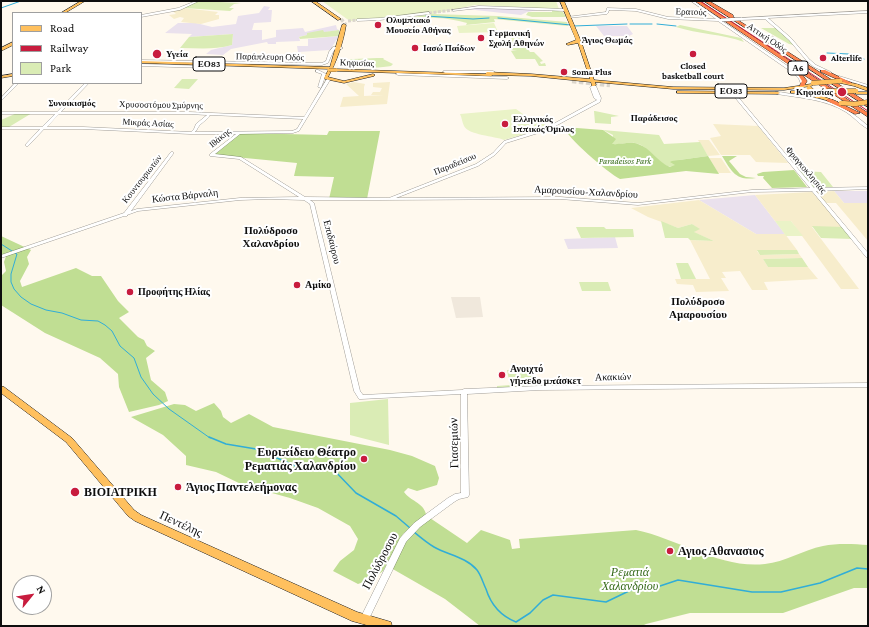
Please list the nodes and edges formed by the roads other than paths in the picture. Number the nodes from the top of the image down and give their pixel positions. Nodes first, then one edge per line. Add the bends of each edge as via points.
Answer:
1 (82, 1) edge
2 (90, 1) edge
3 (197, 1) edge
4 (313, 1) edge
5 (317, 1) edge
6 (562, 1) edge
7 (692, 1) edge
8 (697, 1) edge
9 (706, 1) edge
10 (453, 10) tunnel mouth
11 (566, 10) junction
12 (65, 12) edge
13 (72, 12) edge
14 (866, 12) edge
15 (429, 14) tunnel mouth
16 (142, 16) edge
17 (568, 17) junction
18 (766, 18) junction
19 (357, 20) tunnel mouth
20 (719, 20) junction
21 (345, 25) dead end
22 (578, 40) junction
23 (12, 44) edge
24 (568, 44) dead end
25 (575, 45) dead end
26 (581, 47) junction
27 (338, 48) junction
28 (12, 49) edge
29 (1, 50) edge
30 (1, 55) edge
31 (142, 63) edge
32 (142, 63) edge
33 (237, 64) junction
34 (188, 66) junction
35 (218, 66) junction
36 (277, 66) junction
37 (208, 67) joint
38 (254, 67) junction
39 (249, 68) dead end
40 (334, 68) junction
41 (318, 70) junction
42 (386, 70) junction
43 (445, 72) junction
44 (12, 73) edge
45 (417, 73) junction
46 (433, 73) junction
47 (487, 73) junction
48 (799, 73) junction
49 (398, 74) junction
50 (439, 75) junction
51 (482, 75) junction
52 (531, 75) junction
53 (2, 76) edge
54 (507, 78) junction
55 (326, 80) junction
56 (843, 80) junction
57 (572, 82) junction
58 (850, 83) junction
59 (16, 84) edge
60 (85, 84) edge
61 (593, 85) junction
62 (608, 85) junction
63 (802, 85) junction
64 (811, 85) junction
65 (858, 86) junction
66 (767, 88) junction
67 (671, 89) junction
68 (723, 90) junction
69 (868, 90) edge
70 (716, 92) junction
71 (828, 92) junction
72 (733, 93) junction
73 (777, 93) junction
74 (823, 98) junction
75 (316, 99) junction
76 (1, 100) edge
77 (868, 102) edge
78 (836, 105) junction
79 (868, 105) edge
80 (59, 112) junction
81 (1, 113) edge
82 (209, 114) junction
83 (868, 115) edge
84 (305, 118) junction
85 (868, 120) edge
86 (1, 128) edge
87 (44, 128) junction
88 (868, 128) edge
89 (192, 133) junction
90 (239, 133) junction
91 (27, 145) dead end
92 (172, 153) dead end
93 (868, 189) edge
94 (812, 190) junction
95 (300, 194) junction
96 (399, 198) junction
97 (292, 199) junction
98 (312, 200) junction
99 (378, 200) junction
100 (125, 215) junction
101 (868, 256) edge
102 (1, 257) edge
103 (868, 385) edge
104 (1, 389) edge
105 (464, 391) junction
106 (360, 396) joint
107 (465, 495) joint
108 (364, 620) junction
109 (387, 626) edge

1 - 12 main road
2 - 13 main road
3 - 16 street via 179,9
4 - 5 main road via 340,19
6 - 11 main road
7 - 20 street
8 - 20 highway, Αττική Οδός / Α6
9 - 58 highway via 772,38 807,63
9 - 79 highway, Αττική Οδός / Α6
10 - 11 street via 479,7
11 - 17 main road
14 - 18 street, Ερατούς
15 - 19 street
17 - 20 street, Ερατούς via 622,9 668,18
17 - 22 main road
18 - 20 street, Ερατούς, bridge
18 - 56 street via 814,65
20 - 48 highway
20 - 63 street via 778,60 800,78
20 - 83 highway, Αττική Οδός / Α6
21 - 27 main road
22 - 24 main road
22 - 26 main road
23 - 29 main road
25 - 26 main road
26 - 61 main road
27 - 33 street, Παράπλευρη Οδός via 331,52 324,64
27 - 40 main road
28 - 30 main road
31 - 33 main road, Κηφισίας / ΕΟ83
32 - 34 main road, Κηφισίας / ΕΟ83
33 - 36 main road, Κηφισίας / ΕΟ83
34 - 35 main road, Κηφισίας / ΕΟ83
34 - 37 street
35 - 37 main road
35 - 38 main road, Κηφισίας / ΕΟ83
36 - 40 main road, Κηφισίας / ΕΟ83
36 - 40 main road via 323,65
38 - 39 main road
38 - 41 main road, Κηφισίας / ΕΟ83
40 - 41 main road, Κηφισίας / ΕΟ83
40 - 42 main road, Κηφισίας / ΕΟ83
40 - 42 main road via 344,66
40 - 45 main road, Κηφισίας / ΕΟ83
40 - 55 main road
41 - 75 street via 324,74
42 - 43 main road, Κηφισίας / ΕΟ83
43 - 47 main road, Κηφισίας / ΕΟ83
43 - 52 street, Κηφισίας
44 - 53 main road
45 - 46 main road, Κηφισίας / ΕΟ83
45 - 49 main road
46 - 50 main road
46 - 51 main road, Κηφισίας / ΕΟ83
47 - 52 main road
47 - 57 main road, Κηφισίας / ΕΟ83
48 - 63 highway via 804,81
48 - 64 highway
49 - 50 street, Κηφισίας
49 - 55 main road, Κηφισίας via 369,75 346,82
50 - 54 street, Κηφισίας
51 - 54 main road
51 - 57 main road, Κηφισίας / ΕΟ83
52 - 57 main road, Κηφισίας
54 - 57 main road, Κηφισίας
55 - 75 street
56 - 58 main road
56 - 64 main road, bridge
56 - 65 main road
56 - 69 street
57 - 61 main road, Κηφισίας
57 - 61 main road, Κηφισίας
58 - 65 main road
59 - 76 street
60 - 80 street
61 - 62 main road
61 - 70 main road, Κηφισίας via 662,91
61 - 96 street, Παραδείσου via 596,98 599,100 596,103 549,128 505,142 494,154 477,164
62 - 67 main road, ΕΟ83
62 - 68 main road, ΕΟ83
63 - 66 main road
64 - 66 main road
64 - 74 main road, bridge via 811,92
65 - 69 main road
66 - 67 main road
67 - 68 main road
67 - 70 main road
67 - 71 main road, ΕΟ83
68 - 71 main road, ΕΟ83
69 - 71 main road, ΕΟ83, bridge
70 - 72 main road
72 - 73 main road
72 - 94 street, Φραγκοκλησιάς
73 - 74 main road
73 - 78 street via 814,98
74 - 77 main road, bridge via 841,103
74 - 78 main road
74 - 85 highway
75 - 84 street
78 - 88 street
80 - 81 street, Χρυσοστόμου Σμύρνης
80 - 82 street, Χρυσοστόμου Σμύρνης
80 - 87 street
82 - 84 street, Χρυσοστόμου Σμύρνης
82 - 89 street
84 - 90 street, Μικράς Ασίας via 294,132
86 - 87 street, Μικράς Ασίας
87 - 89 street, Μικράς Ασίας
87 - 91 street
89 - 90 street, Μικράς Ασίας
90 - 95 street, Ιθάκης via 211,156 240,158
92 - 100 street, Κουντουριωτών
93 - 94 street, Αμαρουσίου-Χαλανδρίου
94 - 96 street, Αμαρουσίου-Χαλανδρίου via 634,206 567,199
94 - 101 street, Φραγκοκλησιάς
95 - 97 street
95 - 98 street
96 - 99 street, Κώστα Βάρναλη
96 - 99 street, Κώστα Βάρναλη
97 - 98 street, Κώστα Βάρναλη
97 - 100 street, Κώστα Βάρναλη via 217,201 150,208
98 - 99 street, Κώστα Βάρναλη
98 - 106 street, Επιδαύρου
100 - 102 street, Κώστα Βάρναλη
103 - 105 street, Ακακιών via 648,386
104 - 108 main road, Πεντέλης via 67,439 138,518
105 - 106 street, Ακακιών
105 - 107 street, Γιασεμιών
107 - 108 street, Πολύδροσου via 454,497 407,534
108 - 109 main road, Πεντέλης

